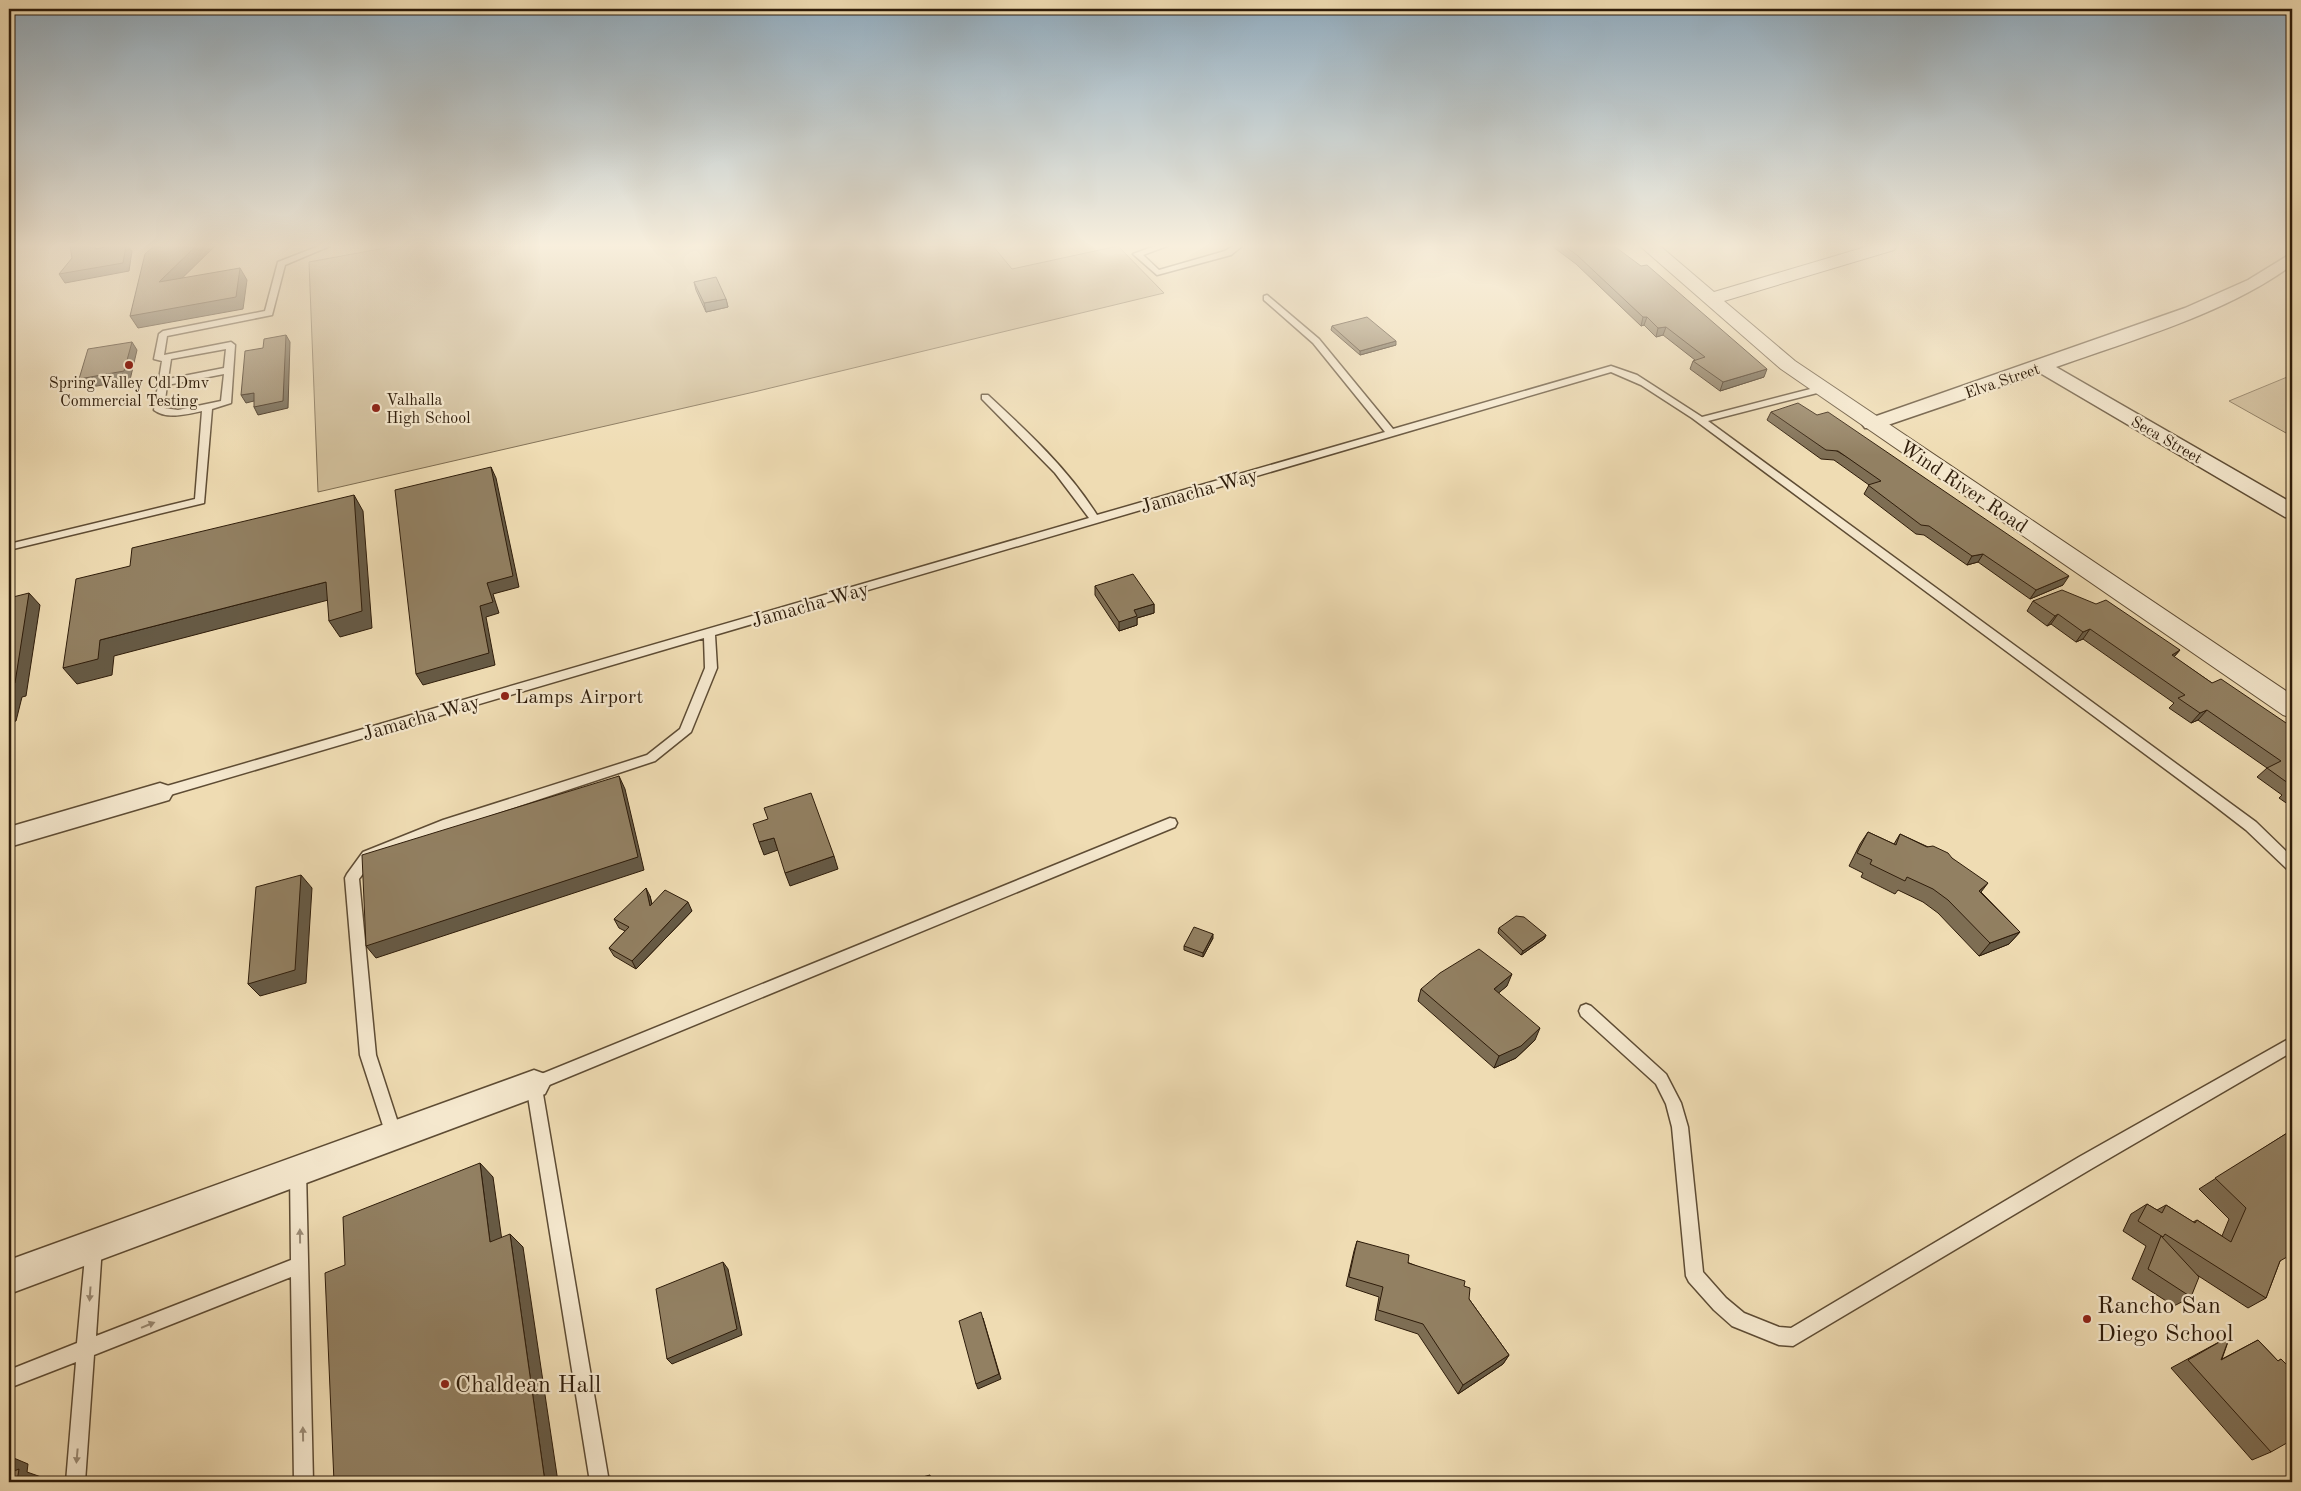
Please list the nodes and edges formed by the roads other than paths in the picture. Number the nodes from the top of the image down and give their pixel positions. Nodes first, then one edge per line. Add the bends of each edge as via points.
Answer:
1 (257, 316) edge
2 (1286, 316) edge
3 (1730, 316) edge
4 (2176, 316) edge
5 (167, 357) junction
6 (2042, 366) junction
7 (229, 370) junction
8 (163, 383) junction
9 (1822, 389) junction
10 (985, 397) dead end
11 (207, 407) junction
12 (1700, 420) junction
13 (1872, 424) junction
14 (1391, 433) junction
15 (2292, 512) edge
16 (1095, 520) junction
17 (9, 547) edge
18 (709, 633) junction
19 (2292, 708) edge
20 (160, 793) joint
21 (1170, 823) dead end
22 (9, 837) edge
23 (2292, 865) edge
24 (1586, 1011) dead end
25 (2292, 1044) edge
26 (534, 1084) junction
27 (394, 1135) junction
28 (298, 1170) junction
29 (94, 1246) junction
30 (300, 1265) junction
31 (9, 1277) edge
32 (86, 1350) junction
33 (9, 1379) edge
34 (75, 1482) edge
35 (304, 1482) edge
36 (598, 1482) edge

1 - 5 lane via 163,334 159,359
2 - 14 lane via 1316,341
3 - 9 street, Wind River Road
4 - 6 street, Elva Street
5 - 7 lane via 231,345
5 - 8 lane
6 - 13 street, Elva Street
6 - 15 street, Seca Street
7 - 8 lane
7 - 11 lane via 226,403
8 - 11 lane via 159,410 178,413
9 - 12 lane
9 - 13 street, Wind River Road
10 - 16 lane via 1083,499
11 - 17 lane via 200,501
12 - 14 lane, Jamacha Way via 1643,381 1611,369
12 - 23 lane via 2216,799 2251,826
13 - 19 street, Wind River Road
14 - 16 lane, Jamacha Way
16 - 18 lane, Jamacha Way
18 - 20 lane, Jamacha Way
18 - 27 lane via 711,668 685,732 651,758 448,824 368,856 352,878 368,1055
20 - 22 street, Jamacha Way
21 - 26 lane
24 - 25 lane via 1660,1078 1673,1103 1680,1127 1696,1276 1738,1320 1779,1336 1793,1337
26 - 27 street
26 - 36 lane
27 - 28 street
28 - 29 street
30 -> 28 lane
29 - 31 street
29 -> 32 lane
32 -> 30 lane
35 -> 30 lane
32 - 33 lane
32 -> 34 lane

